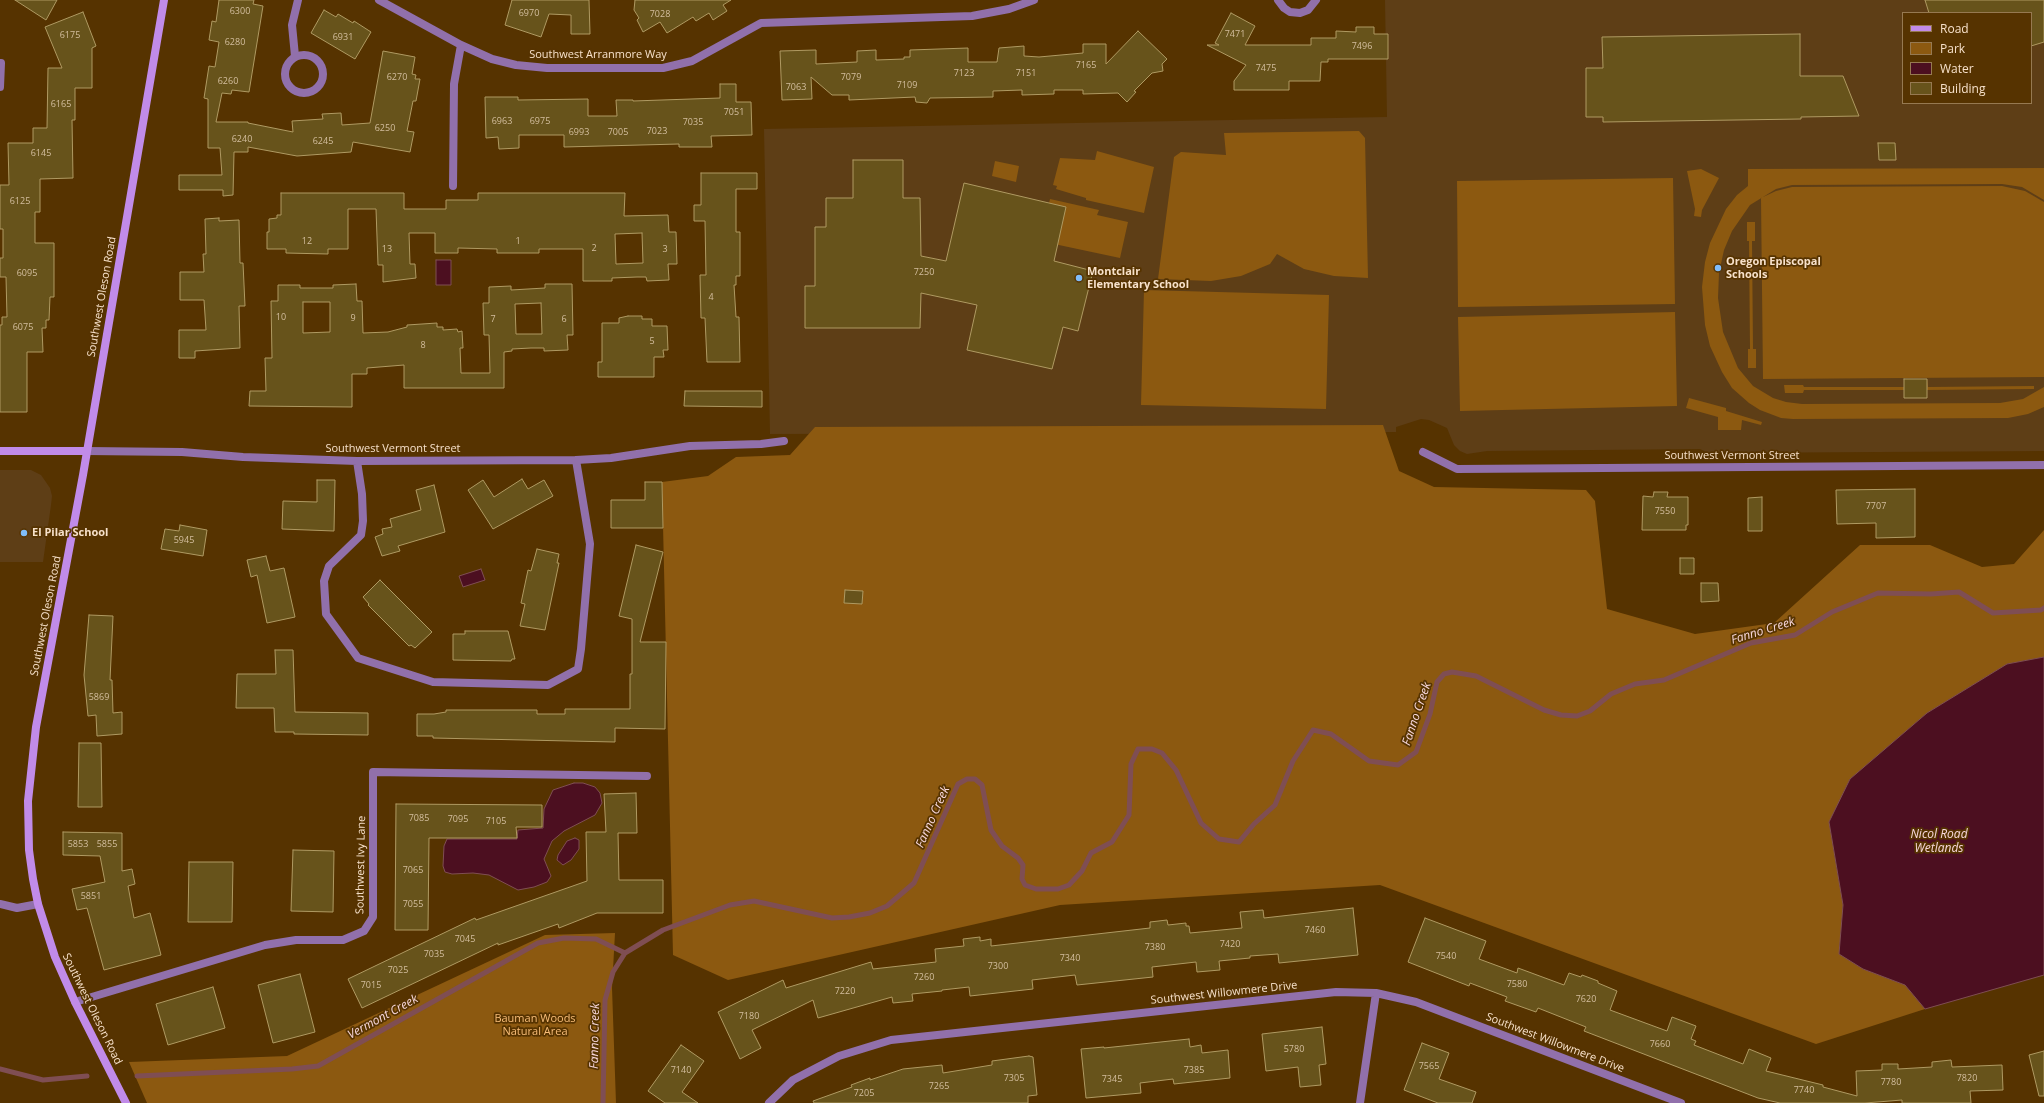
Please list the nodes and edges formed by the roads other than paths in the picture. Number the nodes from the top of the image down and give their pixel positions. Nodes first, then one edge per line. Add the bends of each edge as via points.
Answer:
1 (164, 0) edge
2 (298, 0) edge
3 (379, 0) edge
4 (1034, 0) edge
5 (1278, 0) edge
6 (1316, 0) edge
7 (461, 45) junction
8 (295, 56) junction
9 (1, 63) dead end
10 (0, 86) edge
11 (453, 186) dead end
12 (784, 441) dead end
13 (0, 451) edge
14 (87, 451) junction
15 (1423, 452) dead end
16 (576, 460) junction
17 (357, 461) junction
18 (2044, 465) edge
19 (647, 776) dead end
20 (0, 904) edge
21 (38, 904) junction
22 (1376, 993) junction
23 (75, 1002) junction
24 (126, 1103) edge
25 (770, 1103) edge
26 (1360, 1103) edge
27 (1681, 1103) edge

1 - 14 main road, Southwest Oleson Road
2 - 8 street via 292,24
3 - 7 street, Southwest Arranmore Way
4 - 7 street, Southwest Arranmore Way via 1009,10 972,16 761,23 692,61 663,68 531,67 492,59
5 - 6 street via 1290,12 1300,13 1308,10
7 - 11 street via 454,84
8 - 8 street via 285,67 289,87 303,93 316,89 324,74 318,60 305,54
9 - 10 street
12 - 16 street, Southwest Vermont Street via 690,446 611,458
13 - 14 main road, Southwest Vermont Street
14 - 17 street, Southwest Vermont Street via 182,452
14 - 21 main road, Southwest Oleson Road via 36,726 31,766 28,801 29,850
15 - 18 street, Southwest Vermont Street via 1457,469
16 - 17 street, Southwest Vermont Street
16 - 17 street via 590,544 581,649 578,669 548,685 433,682 358,658 326,614 324,581 329,566 361,534 362,494
19 - 23 street, Southwest Ivy Lane via 373,772 373,917 364,931 343,940 296,940 265,945
20 - 21 street via 17,908
21 - 23 main road, Southwest Oleson Road via 55,957
22 - 25 street, Southwest Willowmere Drive via 1336,992 891,1040 839,1056 793,1080
22 - 26 street
22 - 27 street, Southwest Willowmere Drive via 1416,1002
23 - 24 main road, Southwest Oleson Road

